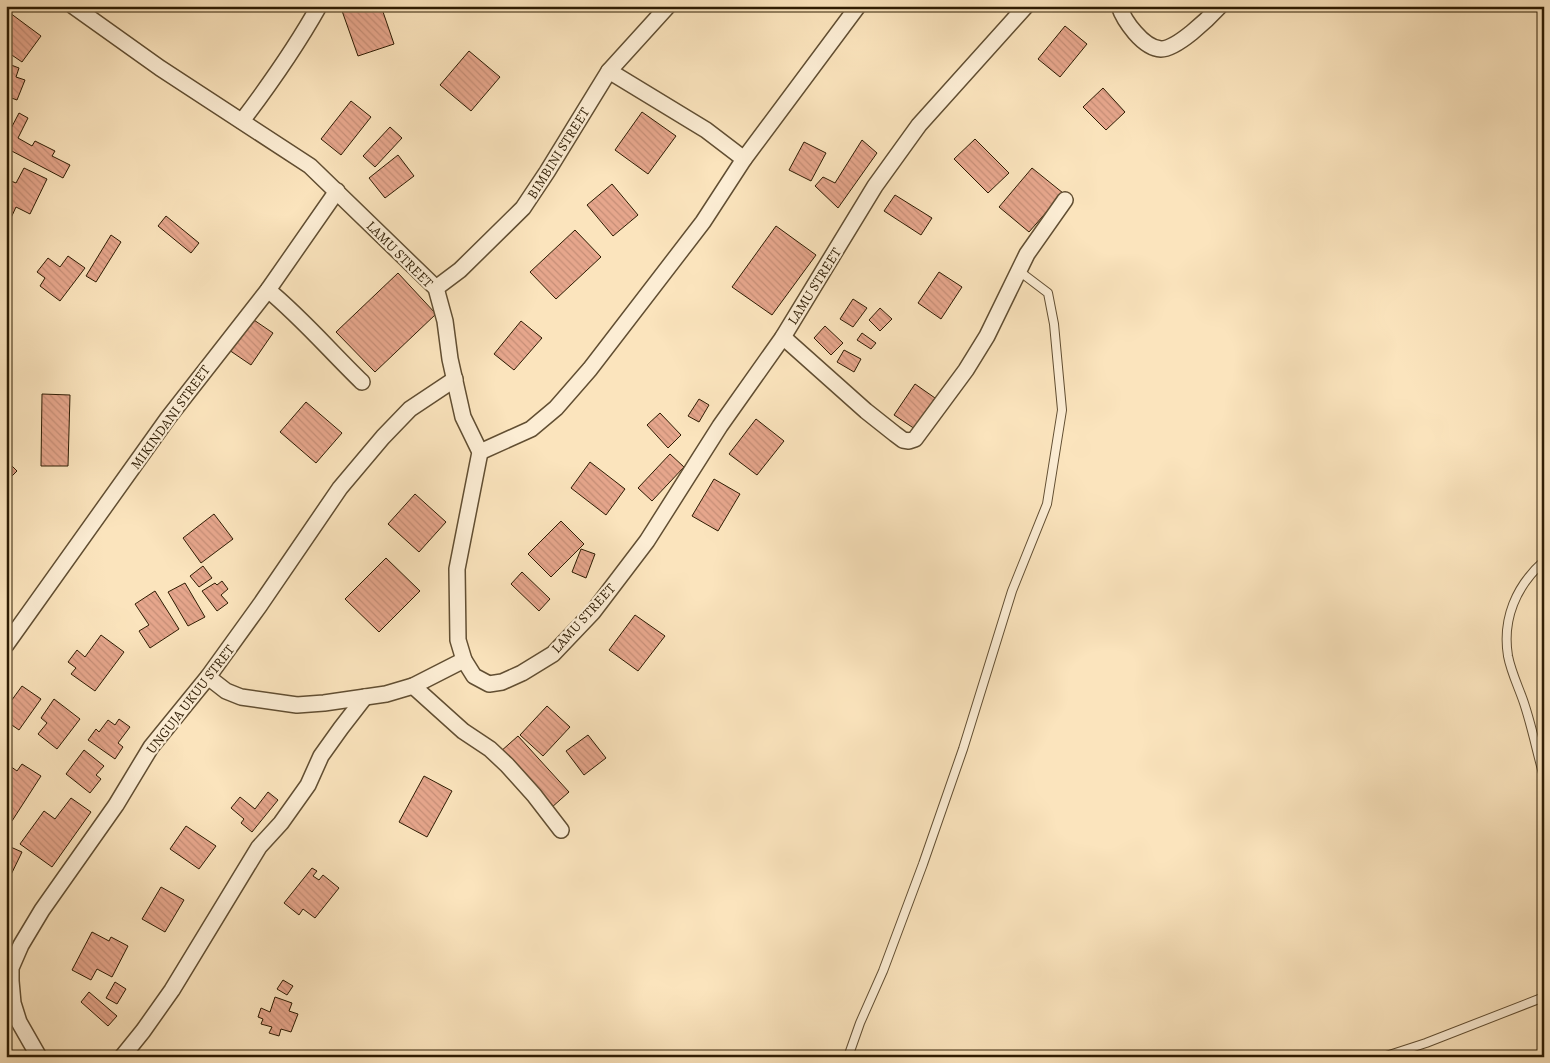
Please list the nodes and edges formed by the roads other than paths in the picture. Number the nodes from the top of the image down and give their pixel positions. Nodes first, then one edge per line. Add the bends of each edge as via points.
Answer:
1 (73, 6) edge
2 (319, 6) edge
3 (668, 6) edge
4 (858, 6) edge
5 (1026, 6) edge
6 (1118, 6) edge
7 (1220, 6) edge
8 (609, 71) junction
9 (242, 121) junction
10 (744, 159) junction
11 (337, 192) junction
12 (1065, 200) dead end
13 (1019, 271) junction
14 (436, 288) junction
15 (268, 290) junction
16 (783, 337) junction
17 (455, 379) junction
18 (362, 382) dead end
19 (480, 452) junction
20 (1544, 561) edge
21 (6, 645) edge
22 (464, 660) junction
23 (208, 677) junction
24 (413, 686) junction
25 (365, 697) junction
26 (1544, 777) edge
27 (561, 830) dead end
28 (9, 972) edge
29 (1544, 997) edge
30 (39, 1057) edge
31 (122, 1057) edge
32 (848, 1057) edge
33 (1383, 1057) edge

1 - 9 street, LAMU STREET
2 - 9 street via 275,78
3 - 8 street, BIMBINI STREET
4 - 10 street
5 - 16 street, LAMU STREET via 919,124 875,186
6 - 7 street via 1133,31 1154,48 1163,49 1195,29
8 - 10 street via 706,130
8 - 14 street, BIMBINI STREET via 523,208 460,270
9 - 11 street, LAMU STREET via 310,166
10 - 19 street via 703,222 556,408 531,429
11 - 14 street, LAMU STREET
11 - 15 street, MIKINDANI STREET
12 - 13 street via 1027,254
13 - 16 street via 966,370 923,429 909,441 903,440 866,411
13 - 32 lane via 1048,293 1054,324 1062,410 1047,504 1012,591 964,749 923,864
14 - 17 street, LAMU STREET
15 - 18 street via 291,309
15 - 21 street, MIKINDANI STREET via 168,418
16 - 22 street, LAMU STREET via 720,426 647,541 593,612 553,654 522,673 489,684 474,676
17 - 19 street, LAMU STREET via 463,417
17 - 23 street, UNGUJA UKUU STRET via 410,409 382,437 340,488
19 - 22 street, LAMU STREET via 457,568 458,640
20 - 26 lane via 1520,587 1510,610 1506,633 1508,658
22 - 24 street
23 - 25 street via 226,691 241,697 298,705
23 - 28 street, UNGUJA UKUU STRET via 151,747 116,805 42,910
24 - 25 street
24 - 27 street via 507,765
25 - 31 street via 321,756 308,785 259,847 172,990
28 - 30 street, UNGUJA UKUU STRET via 19,1022
29 - 33 lane via 1426,1044

